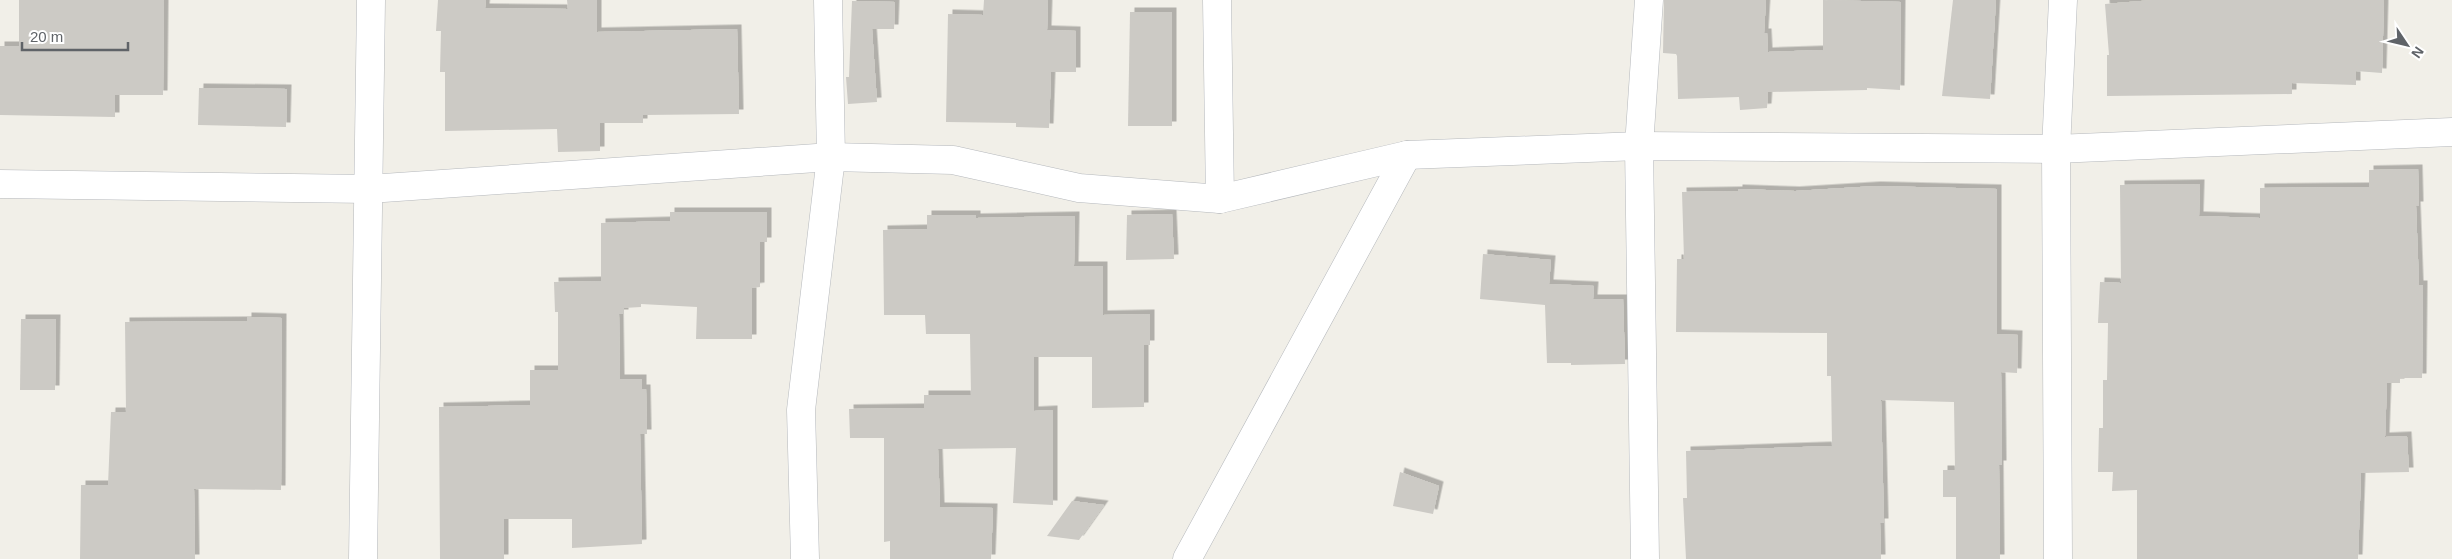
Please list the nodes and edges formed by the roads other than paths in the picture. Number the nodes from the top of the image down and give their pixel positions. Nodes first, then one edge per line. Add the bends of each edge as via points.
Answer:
1 (371, 0) edge
2 (828, 0) edge
3 (1217, 0) edge
4 (1649, 0) edge
5 (2063, 0) edge
6 (2452, 132) edge
7 (1639, 146) junction
8 (2056, 149) junction
9 (1407, 155) junction
10 (831, 157) junction
11 (0, 184) edge
12 (369, 189) junction
13 (1220, 199) junction
14 (363, 559) edge
15 (805, 559) edge
16 (1187, 559) edge
17 (1645, 559) edge
18 (2058, 559) edge

1 - 12 street
2 - 10 street
3 - 13 street
4 - 7 street
5 - 8 street
6 - 8 street
7 - 8 street
7 - 9 street
7 - 17 street
8 - 18 street
9 - 13 street
9 - 16 street
10 - 12 street
10 - 13 street via 953,160 1079,188
10 - 15 street via 801,410
11 - 12 street
12 - 14 street

